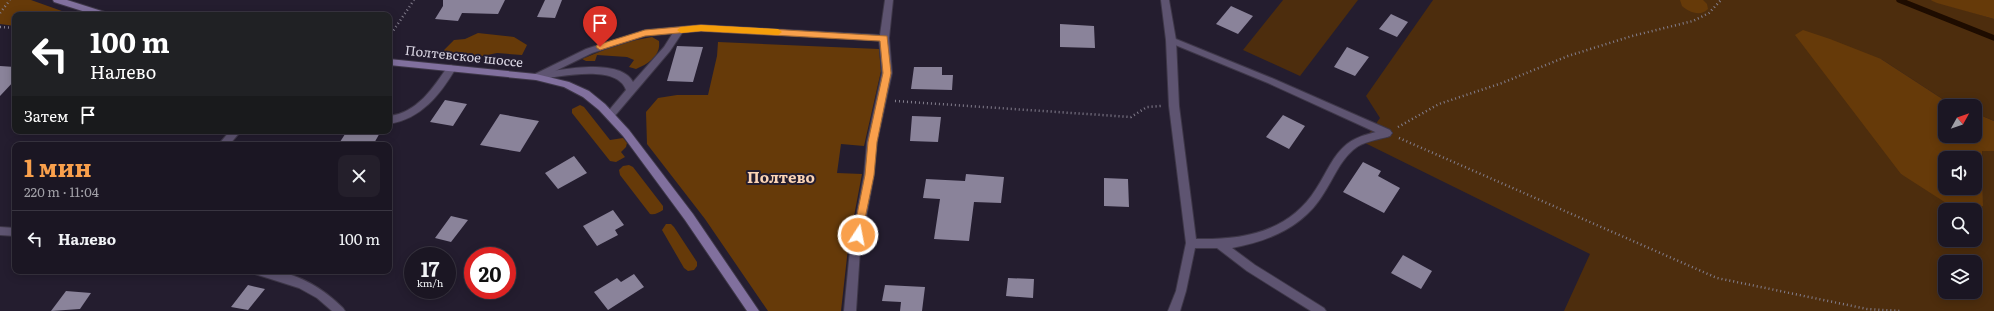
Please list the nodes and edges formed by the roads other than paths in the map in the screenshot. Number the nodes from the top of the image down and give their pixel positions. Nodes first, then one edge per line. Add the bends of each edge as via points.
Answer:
1 (57, 0) edge
2 (890, 0) edge
3 (1165, 0) edge
4 (95, 12) edge
5 (679, 30) junction
6 (884, 38) junction
7 (1171, 40) junction
8 (392, 62) edge
9 (450, 68) junction
10 (536, 77) junction
11 (631, 92) junction
12 (610, 115) junction
13 (392, 119) edge
14 (233, 134) edge
15 (226, 142) edge
16 (0, 231) edge
17 (12, 232) edge
18 (1191, 243) junction
19 (1218, 244) junction
20 (269, 274) edge
21 (339, 311) edge
22 (753, 311) edge
23 (850, 311) edge
24 (1174, 311) edge
25 (1320, 311) edge

1 - 4 street
2 - 6 street
3 - 7 street
5 - 6 street via 701,28
5 - 10 street via 645,33 610,43
5 - 11 street via 667,49
6 - 23 street via 887,73 872,142 869,175 855,250
7 - 18 street via 1174,106
7 - 19 street via 1387,133 1362,140 1349,148 1314,200 1291,223 1268,234
8 - 9 street, Полтевское шоссе
9 - 10 street, Полтевское шоссе
9 - 13 street via 419,108
10 - 11 street via 606,70 625,79
10 - 12 street, Полтевское шоссе via 578,89 595,100
11 - 12 street
12 - 22 street, Полтевское шоссе via 689,217
14 - 15 street
16 - 17 street
18 - 19 street
18 - 24 street
19 - 25 street
20 - 21 street via 300,283 325,296

